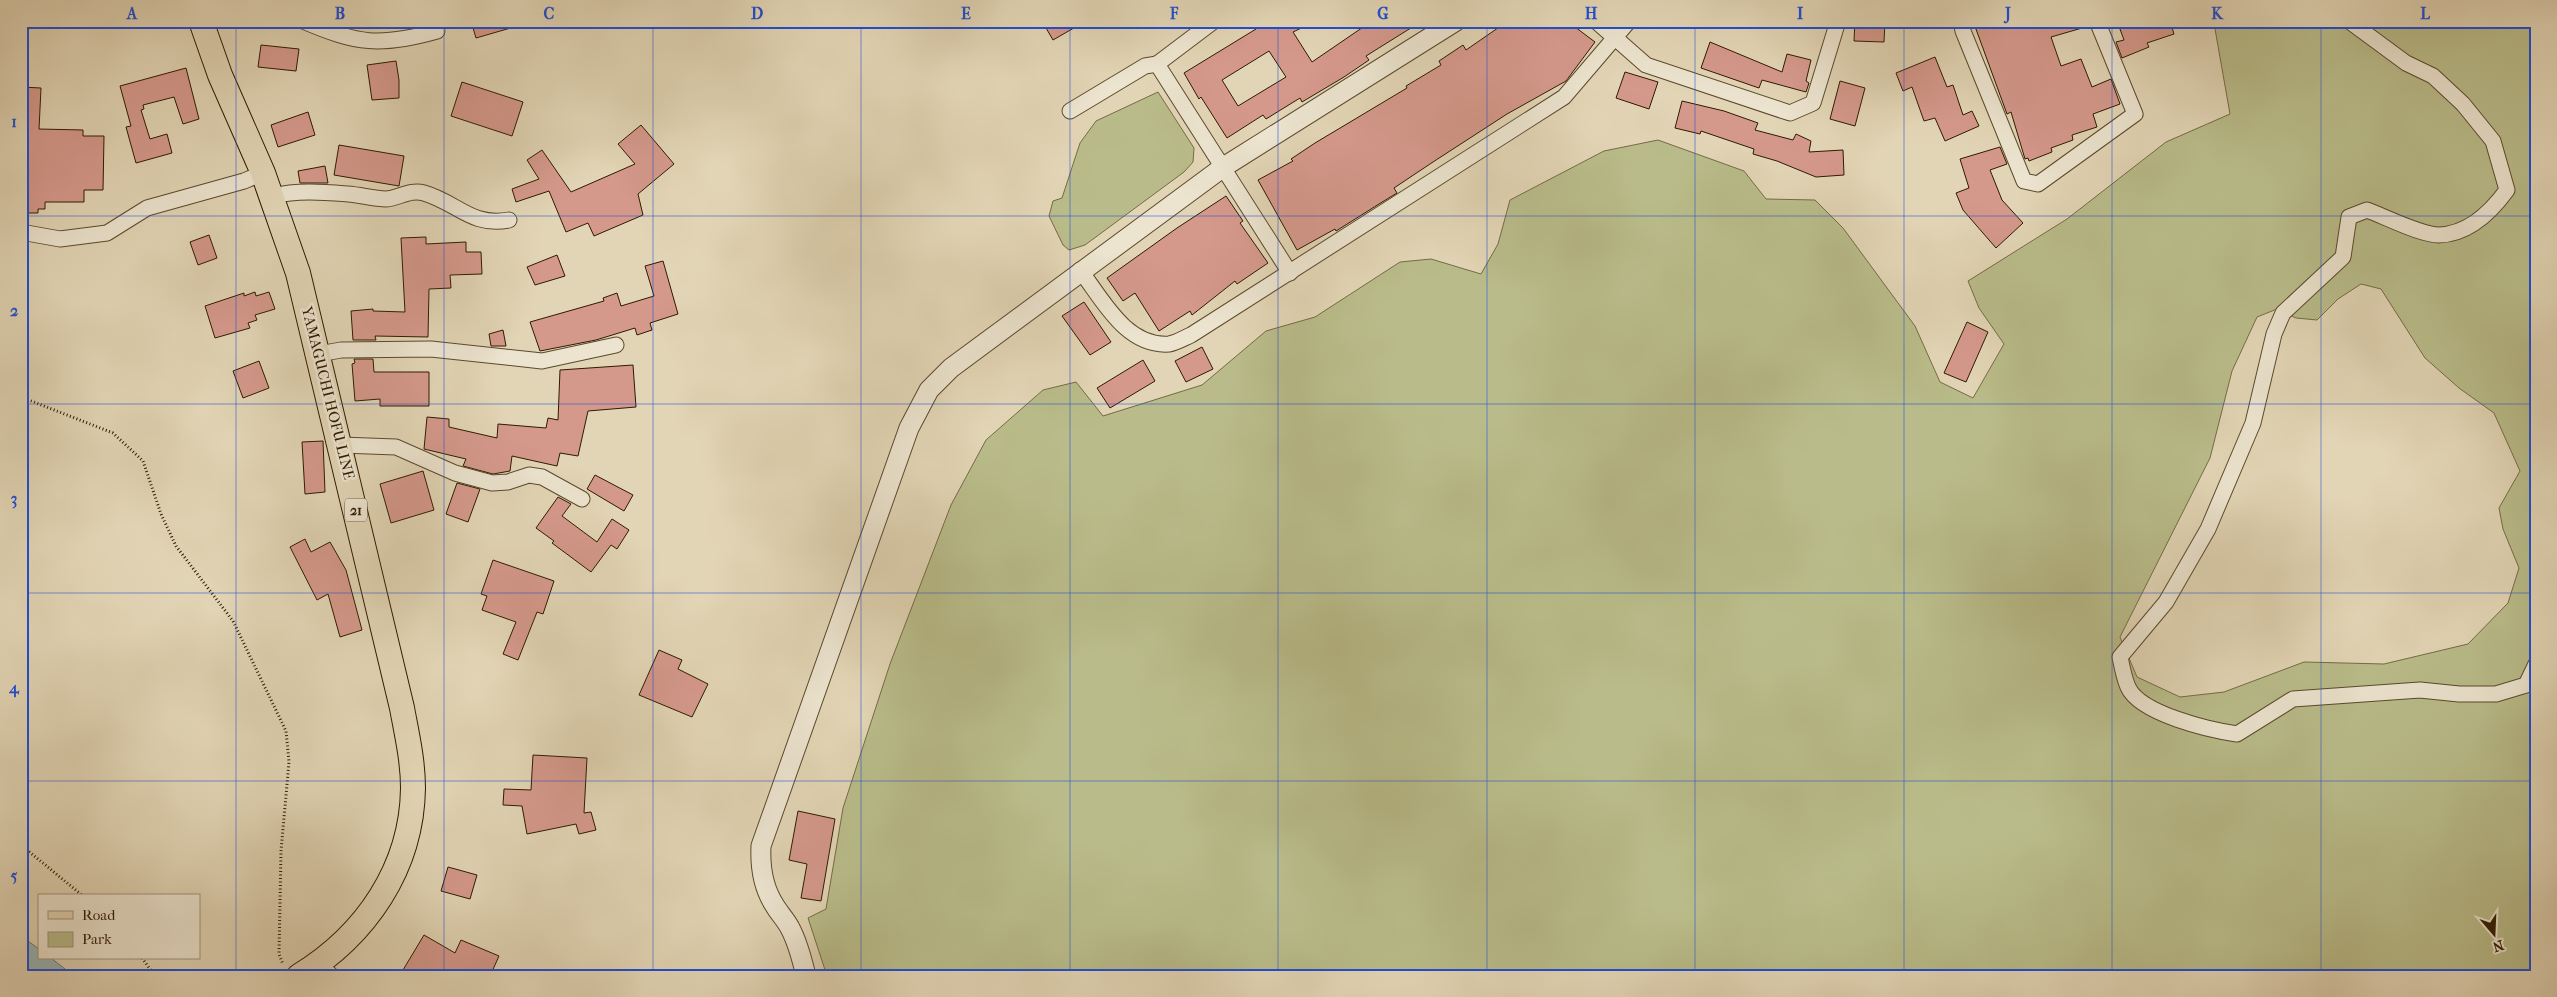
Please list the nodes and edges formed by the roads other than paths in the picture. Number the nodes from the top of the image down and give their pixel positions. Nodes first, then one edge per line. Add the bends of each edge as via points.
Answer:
1 (200, 21) edge
2 (303, 21) edge
3 (1214, 21) edge
4 (1456, 21) edge
5 (1596, 21) edge
6 (1629, 21) edge
7 (1838, 21) edge
8 (1961, 21) edge
9 (2097, 21) edge
10 (2349, 21) edge
11 (437, 31) dead end
12 (1616, 37) junction
13 (1157, 64) junction
14 (1070, 111) dead end
15 (1222, 168) junction
16 (263, 174) junction
17 (272, 196) junction
18 (509, 220) dead end
19 (21, 232) edge
20 (1080, 270) junction
21 (1290, 273) junction
22 (616, 345) dead end
23 (319, 354) junction
24 (341, 445) junction
25 (582, 499) dead end
26 (2536, 664) edge
27 (308, 972) edge
28 (806, 976) edge

1 - 16 main road, YAMAGUCHI HOFU LINE / 21
2 - 11 street via 345,38 378,42 406,40
3 - 13 street
4 - 15 street
5 - 12 street
6 - 12 street
7 - 12 street via 1813,103 1790,113 1646,65
8 - 9 street via 2024,181 2038,184 2135,114
10 - 26 street via 2406,63 2432,76 2464,104 2493,141 2507,190 2490,213 2476,223 2439,235 2367,210 2349,217 2343,257 2283,313 2274,334 2253,423 2208,529 2166,602 2120,657 2128,689 2154,710 2214,730 2237,734 2293,699 2420,690 2496,694 2526,685
12 - 21 street via 1564,97
13 - 14 street via 1145,66
13 - 15 street
15 - 20 street
15 - 21 street
16 - 17 main road, YAMAGUCHI HOFU LINE / 21
16 - 19 street via 147,208 107,233 60,239
17 - 18 street via 296,191 384,199 421,192 479,220 494,223
17 - 23 main road, YAMAGUCHI HOFU LINE / 21 via 298,274
20 - 21 street via 1126,330 1149,342 1170,344 1191,335
20 - 28 street via 951,368 929,390 909,428 761,846 760,866 765,886 796,941
22 - 23 street via 542,361 431,349 341,350
23 - 24 main road, YAMAGUCHI HOFU LINE / 21
24 - 25 street via 396,447 454,473 492,483 529,475 542,476
24 - 27 main road, YAMAGUCHI HOFU LINE / 21 via 402,708 413,787 410,822 402,854 389,884 372,912 346,940

